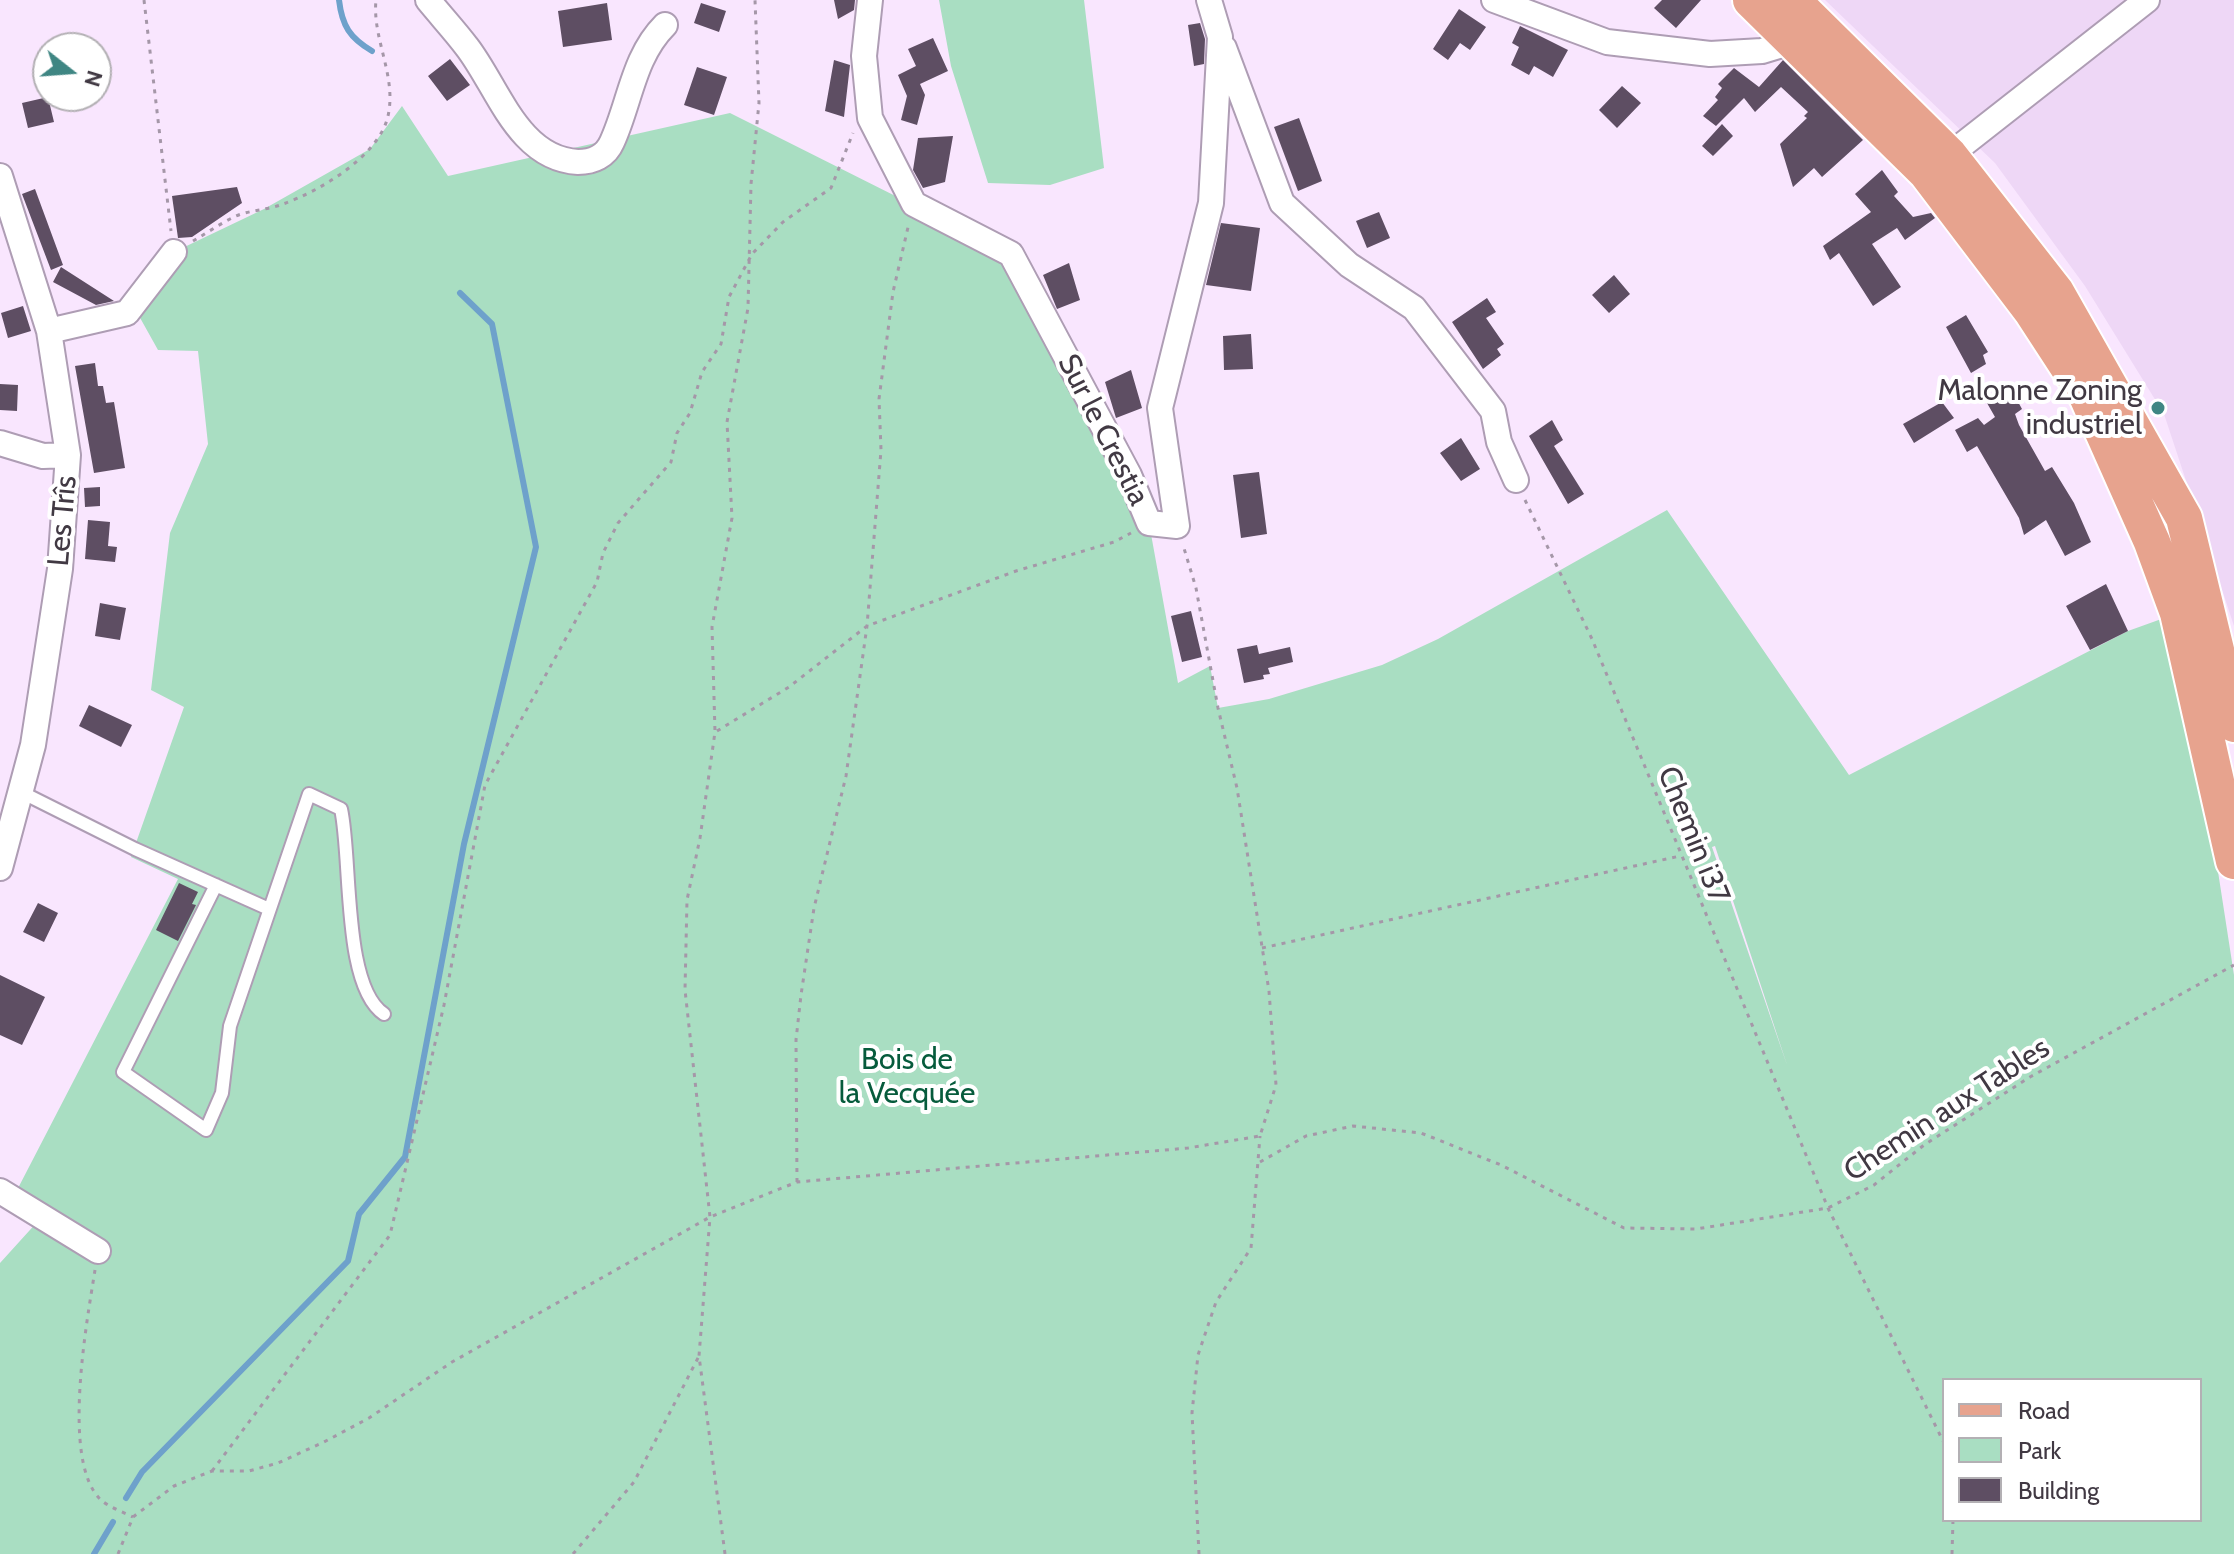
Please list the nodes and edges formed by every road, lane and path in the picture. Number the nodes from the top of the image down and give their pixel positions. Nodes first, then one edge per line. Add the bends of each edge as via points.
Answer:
1 (144, 0) edge
2 (376, 0) edge
3 (428, 0) edge
4 (755, 0) edge
5 (870, 0) edge
6 (1209, 0) edge
7 (1494, 0) edge
8 (1751, 0) edge
9 (1792, 0) edge
10 (2147, 0) edge
11 (665, 25) dead end
12 (1220, 37) junction
13 (1795, 41) junction
14 (870, 118) junction
15 (1938, 164) junction
16 (0, 176) edge
17 (914, 204) junction
18 (174, 252) junction
19 (752, 254) junction
20 (49, 331) junction
21 (0, 443) edge
22 (68, 455) junction
23 (1516, 480) joint
24 (1149, 523) junction
25 (1177, 526) junction
26 (867, 626) junction
27 (2234, 724) edge
28 (715, 732) junction
29 (23, 793) junction
30 (1680, 856) junction
31 (2234, 861) edge
32 (0, 868) edge
33 (216, 885) junction
34 (269, 909) junction
35 (1262, 948) junction
36 (2234, 965) edge
37 (384, 1014) dead end
38 (1260, 1136) junction
39 (1260, 1162) junction
40 (797, 1182) junction
41 (0, 1191) edge
42 (1828, 1208) junction
43 (710, 1217) junction
44 (98, 1251) joint
45 (699, 1356) junction
46 (1942, 1439) edge
47 (212, 1471) junction
48 (133, 1517) junction
49 (1953, 1522) edge
50 (118, 1554) edge
51 (573, 1554) edge
52 (725, 1554) edge
53 (1199, 1554) edge
54 (1952, 1554) edge

1 - 18 path
2 - 18 path via 388,66 388,114 370,149 358,163 285,204 237,215
3 - 11 street via 468,48 524,134 564,161 602,156 612,144 640,62
4 - 19 path via 759,103 751,184
5 - 14 street via 864,56
6 - 12 street, Sur le Crestia
7 - 13 street via 1607,42 1710,54 1762,51
8 - 13 main road
9 - 15 main road
10 - 15 street
12 - 23 street via 1282,203 1349,265 1414,308 1493,411 1499,442
12 - 25 street, Sur le Crestia via 1211,203 1160,408
13 - 15 main road
14 - 17 street
14 - 19 path via 857,124 831,188 783,222
15 - 27 main road via 2056,292 2184,518
15 - 31 main road via 2087,396 2116,457 2178,613
16 - 20 street, Les Trîs
17 - 24 street, Sur le Crestia via 1011,254 1129,475
17 - 26 path via 893,292 879,399 881,450
18 - 20 street via 127,313
19 - 28 path via 727,422 732,518 712,627
19 - 47 path via 729,297 721,344 702,372 671,462 618,523 603,553 597,582 485,785 444,1005 390,1235
20 - 22 street, Les Trîs
21 - 22 street via 43,456
22 - 29 street, Les Trîs via 60,569
23 - 30 path, Chemin i37 via 1592,639
24 - 25 street, Sur le Crestia
24 - 26 path via 1114,542 1016,571
25 - 35 path via 1196,588 1237,788
26 - 28 path via 789,687
26 - 40 path via 846,776 814,908 801,995 796,1040
28 - 43 path via 687,900 685,990
29 - 32 street, Les Trîs
29 - 33 lane
30 - 35 path
30 - 42 path, Chemin i37
33 - 34 lane
33 - 34 lane via 123,1072 206,1130 222,1093 230,1026
34 - 37 lane via 309,794 341,809 356,956 371,1006
35 - 38 path via 1276,1085
36 - 42 path, Chemin aux Tables via 2030,1077 1924,1145 1874,1185
38 - 39 path
38 - 40 path via 1188,1148
39 - 42 path, Chemin aux Tables via 1306,1136 1353,1126 1421,1133 1501,1165 1624,1228 1696,1229
39 - 53 path via 1251,1248 1216,1302 1198,1355 1192,1413
40 - 43 path
41 - 44 street
42 - 46 path, Chemin i37
43 - 45 path
43 - 47 path via 452,1362 324,1442 249,1471
44 - 48 path via 80,1366 82,1461 100,1499
45 - 51 path via 634,1482
45 - 52 path
47 - 48 path via 174,1486
48 - 50 path
49 - 54 path

